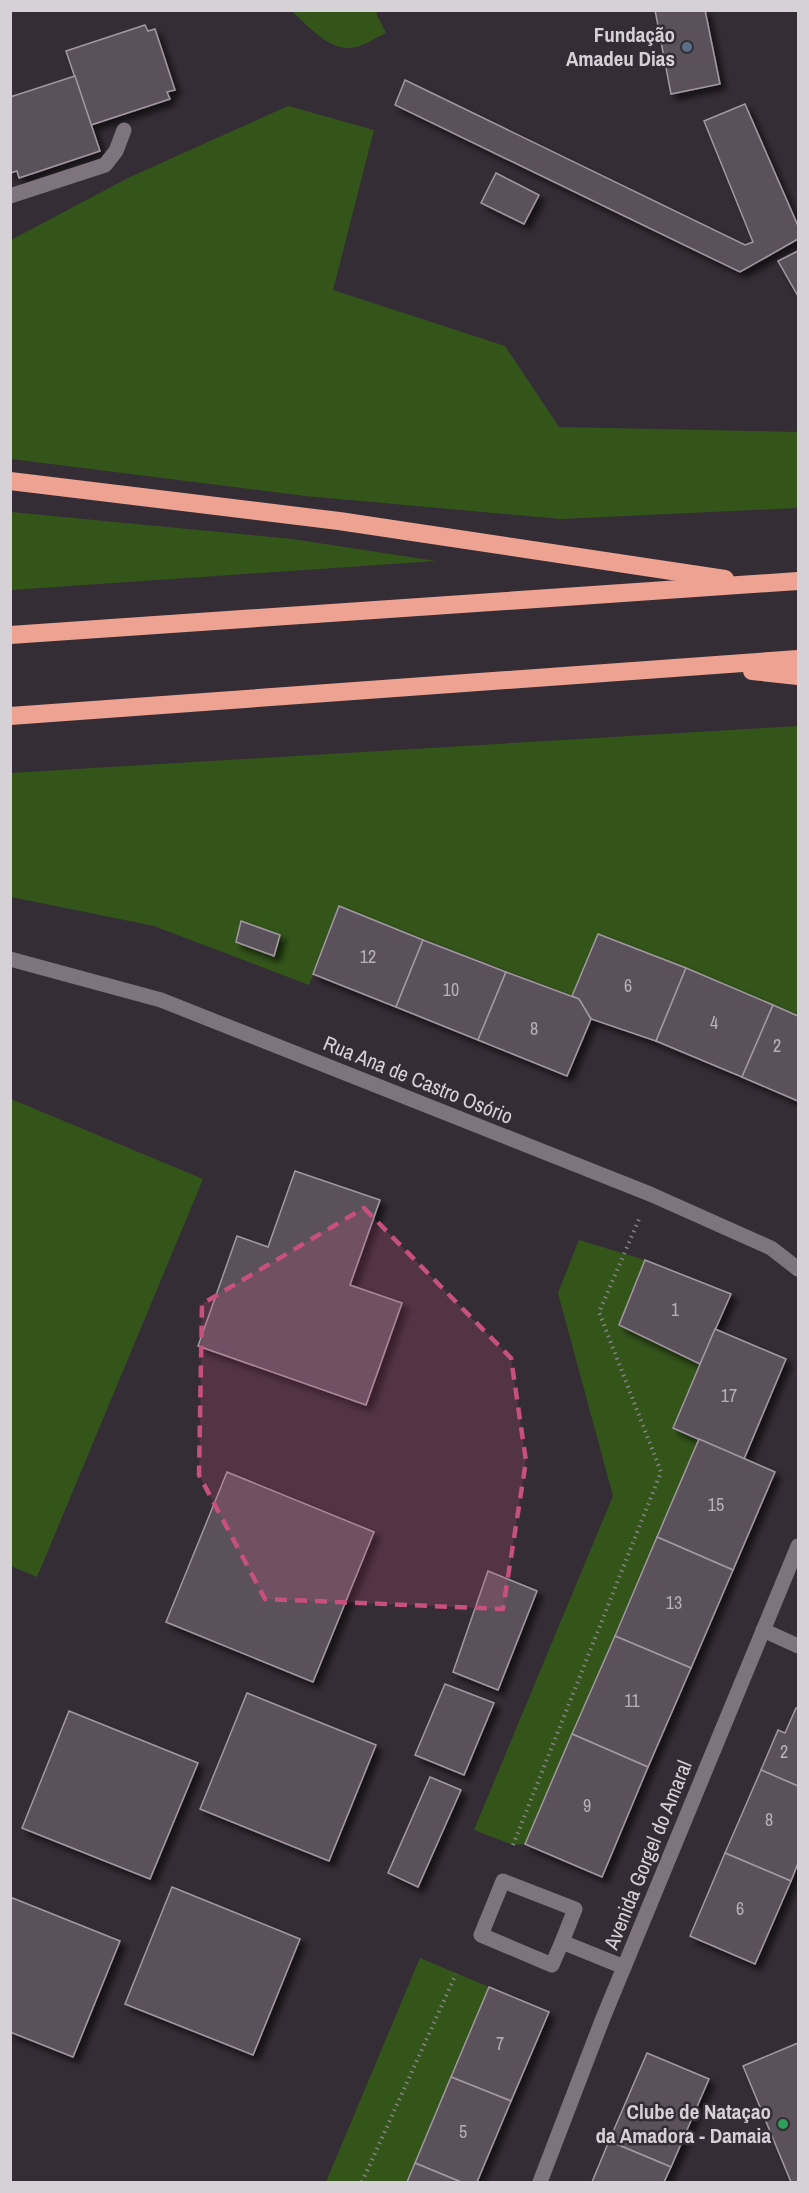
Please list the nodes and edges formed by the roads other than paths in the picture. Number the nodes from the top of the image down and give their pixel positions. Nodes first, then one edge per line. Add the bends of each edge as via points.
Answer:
1 (124, 130) dead end
2 (10, 196) edge
3 (10, 481) edge
4 (798, 581) edge
5 (759, 584) junction
6 (10, 635) edge
7 (798, 659) edge
8 (714, 666) junction
9 (798, 676) edge
10 (10, 716) edge
11 (10, 958) edge
12 (798, 1269) edge
13 (798, 1546) edge
14 (763, 1630) junction
15 (798, 1646) edge
16 (562, 1942) junction
17 (624, 1967) junction
18 (540, 2182) edge

1 - 2 street via 105,165
3 - 5 highway via 339,521
4 - 5 highway
5 - 6 highway
7 - 8 highway
8 - 9 highway
8 - 10 highway
11 - 12 street, Rua Ana de Castro Osório via 161,1000 650,1194 771,1248
13 - 14 street, Avenida Gorgel do Amaral
14 - 15 street
14 - 17 street, Avenida Gorgel do Amaral
16 - 16 street via 575,1909 503,1881 481,1935 552,1965
16 - 17 street
17 - 18 street, Avenida Gorgel do Amaral

